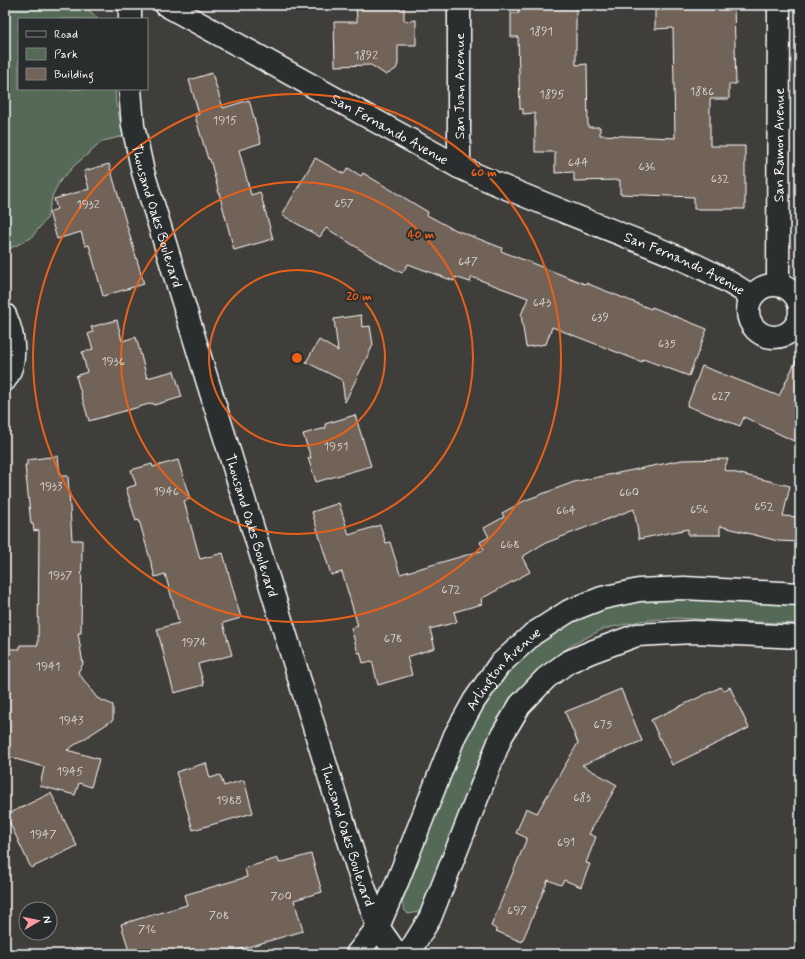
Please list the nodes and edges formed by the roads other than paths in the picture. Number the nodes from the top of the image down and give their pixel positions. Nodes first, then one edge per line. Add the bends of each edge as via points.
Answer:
1 (130, 5) edge
2 (166, 5) edge
3 (459, 5) edge
4 (779, 5) edge
5 (130, 18) edge
6 (130, 90) edge
7 (459, 167) junction
8 (778, 284) junction
9 (751, 296) junction
10 (5, 315) edge
11 (798, 328) edge
12 (5, 380) edge
13 (800, 594) edge
14 (800, 637) edge
15 (378, 927) junction
16 (357, 954) edge
17 (397, 954) edge
18 (408, 954) edge

1 - 5 street
2 - 7 street, San Fernando Avenue
3 - 7 street, San Juan Avenue
4 - 8 street, San Ramon Avenue
6 - 15 street, Thousand Oaks Boulevard via 133,126 142,172
7 - 9 street, San Fernando Avenue via 497,185 695,264 728,280
8 - 9 street via 763,286
8 - 11 street via 787,287 798,300
9 - 11 street via 747,313 755,330 762,335 780,336
10 - 12 street via 10,326 14,352 12,365
13 - 15 street, Arlington Avenue via 684,588 639,590 602,598 569,611 532,634 499,665 474,701 455,735
14 - 18 street via 692,632 637,635 568,662 546,678 520,705 501,737 430,918
15 - 16 street, Arlington Avenue
15 - 17 street, Thousand Oaks Boulevard

